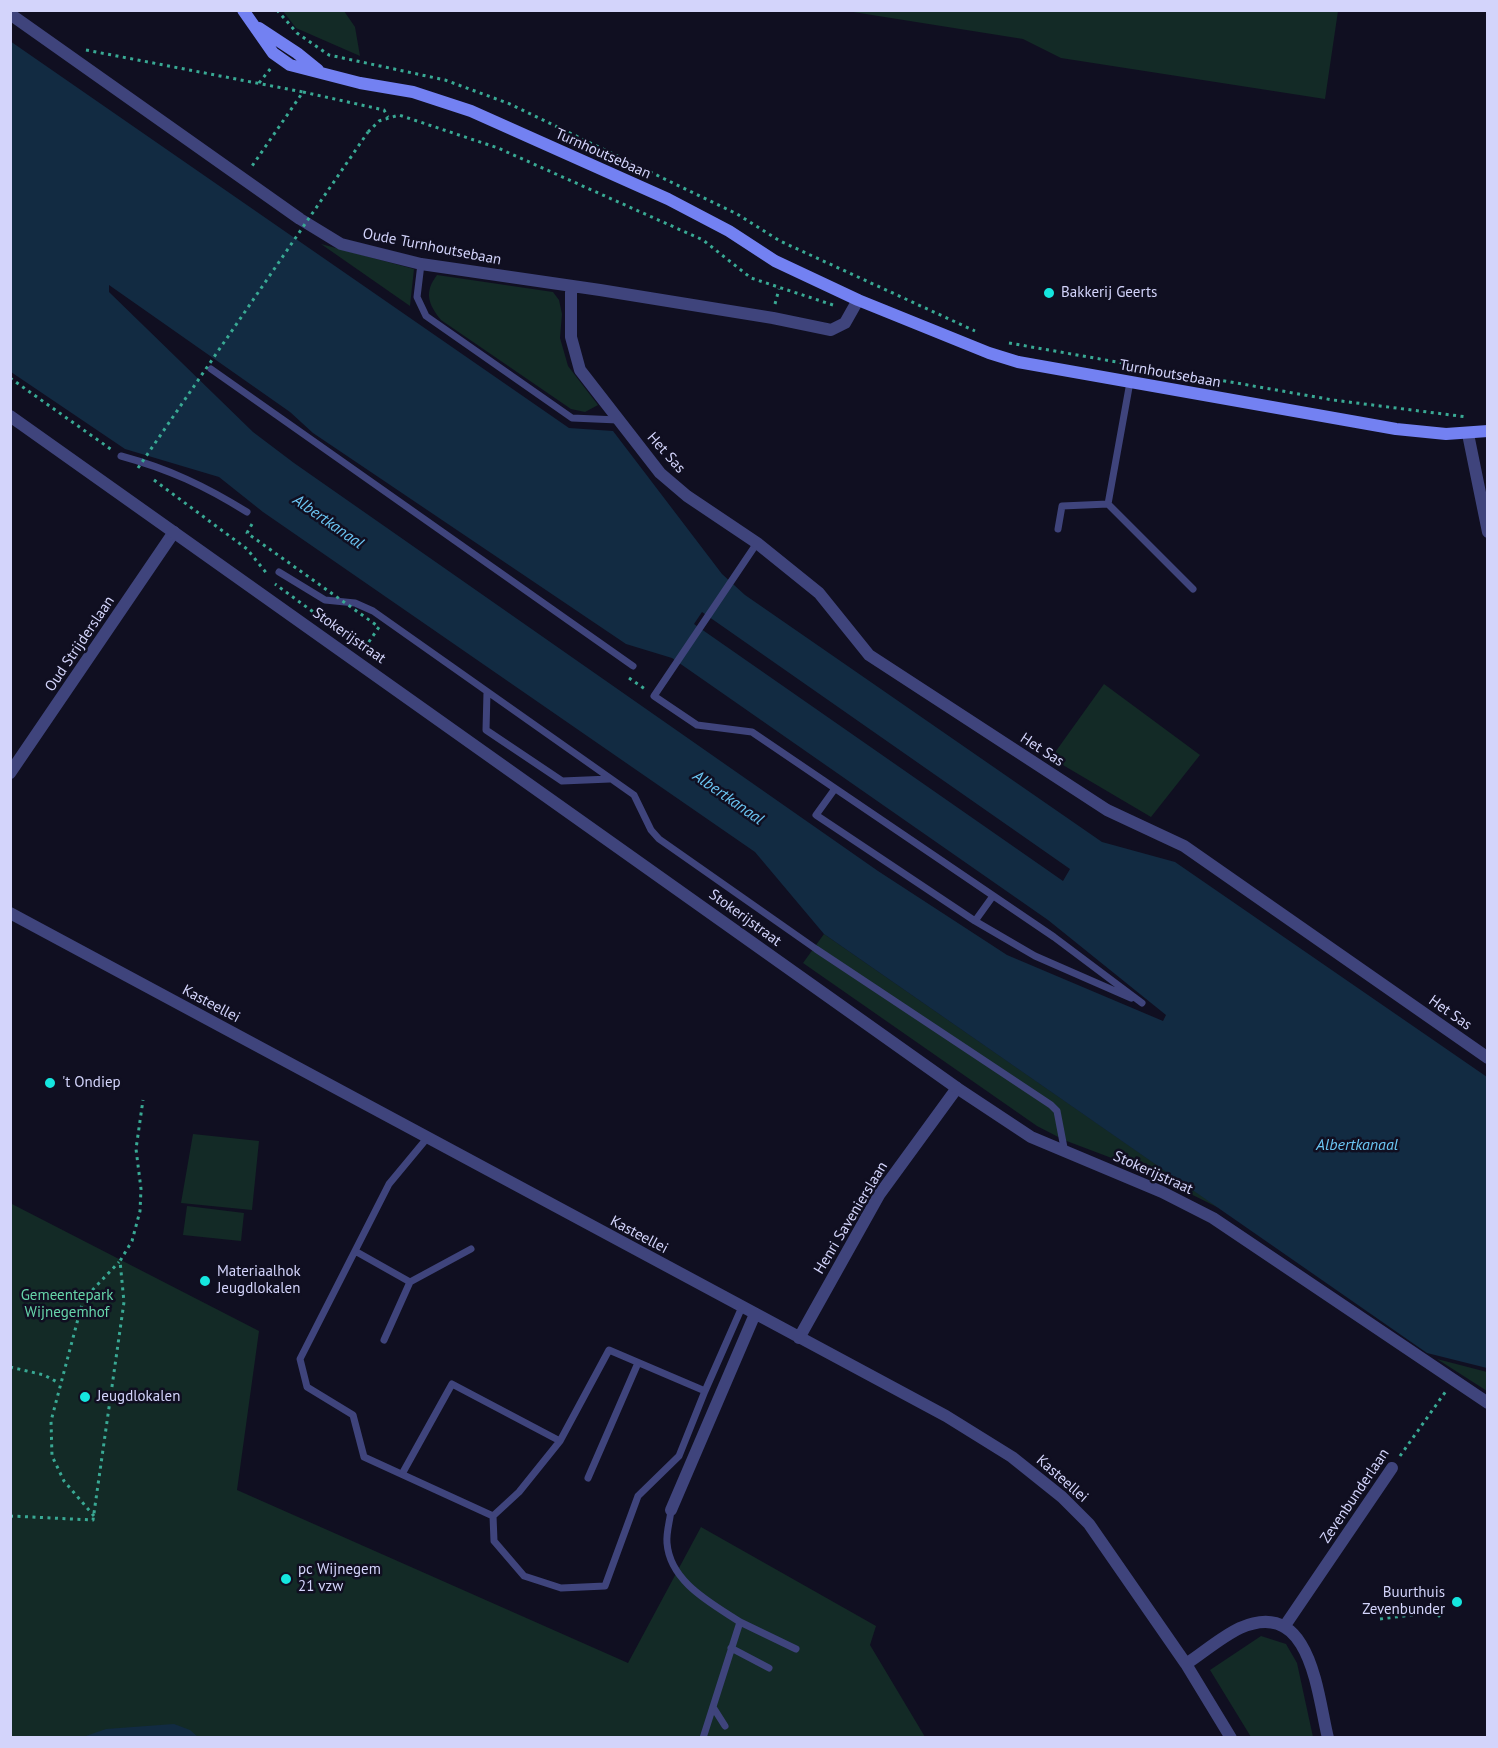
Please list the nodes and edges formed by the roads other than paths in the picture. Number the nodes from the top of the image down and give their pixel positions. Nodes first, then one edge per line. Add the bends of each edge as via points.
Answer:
1 (243, 10) edge
2 (10, 14) edge
3 (421, 264) junction
4 (571, 287) junction
5 (855, 305) junction
6 (212, 369) dead end
7 (1130, 382) junction
8 (10, 416) edge
9 (618, 420) junction
10 (1488, 431) edge
11 (1468, 434) junction
12 (121, 456) road end
13 (1108, 504) junction
14 (247, 512) dead end
15 (1058, 529) dead end
16 (174, 532) junction
17 (1488, 532) edge
18 (757, 543) junction
19 (279, 572) dead end
20 (1193, 589) dead end
21 (633, 666) dead end
22 (487, 692) junction
23 (10, 773) edge
24 (610, 779) junction
25 (834, 790) junction
26 (993, 896) junction
27 (10, 913) edge
28 (975, 921) junction
29 (1488, 1058) edge
30 (957, 1088) junction
31 (428, 1137) junction
32 (1066, 1154) junction
33 (471, 1249) dead end
34 (355, 1251) junction
35 (411, 1282) junction
36 (742, 1307) junction
37 (755, 1314) junction
38 (799, 1338) junction
39 (384, 1340) dead end
40 (638, 1363) junction
41 (705, 1391) junction
42 (1488, 1403) edge
43 (560, 1442) junction
44 (1392, 1468) road end
45 (402, 1474) junction
46 (588, 1478) dead end
47 (671, 1510) joint
48 (493, 1516) junction
49 (740, 1622) junction
50 (1284, 1627) junction
51 (730, 1648) junction
52 (796, 1649) dead end
53 (1186, 1664) junction
54 (769, 1668) dead end
55 (713, 1707) junction
56 (725, 1726) dead end
57 (703, 1737) edge
58 (1231, 1737) edge
59 (1328, 1737) edge

1 - 5 main road, Turnhoutsebaan via 278,58 290,65 412,92 471,111 668,199
2 - 3 street, Oude Turnhoutsebaan via 341,244
3 - 4 street, Oude Turnhoutsebaan
3 - 9 lane via 417,297 426,316 572,418
4 - 5 street, Oude Turnhoutsebaan via 836,330
4 - 9 street, Het Sas via 574,356
5 - 7 main road, Turnhoutsebaan via 1008,360
6 - 21 lane
7 - 11 main road, Turnhoutsebaan via 1396,429
7 - 13 lane
8 - 16 street, Stokerijstraat
9 - 18 street, Het Sas via 660,473
10 - 11 main road, Turnhoutsebaan
11 - 17 street
12 - 14 lane via 206,486
13 - 15 lane via 1062,506
13 - 20 lane
16 - 23 street, Oud Strijderslaan
16 - 30 street, Stokerijstraat
18 - 25 lane via 654,696 697,725 752,732
18 - 29 street, Het Sas via 819,593 869,655 1107,810 1184,846
19 - 22 lane via 325,600 364,606
22 - 24 lane
22 - 24 lane via 486,730 562,781
24 - 32 lane via 637,799 659,839 1051,1105 1057,1111
25 - 26 lane
25 - 28 lane via 816,815
26 - 28 lane
26 - 28 lane via 1142,1003 1035,956
27 - 31 street, Kasteellei
30 - 32 street, Stokerijstraat via 1031,1137
30 - 38 street, Henri Savenierslaan via 879,1195
31 - 34 lane via 389,1184
31 - 36 street, Kasteellei
32 - 42 street, Stokerijstraat via 1134,1180 1213,1218
33 - 35 lane
34 - 35 lane
34 - 45 lane via 300,1359 307,1387 353,1415 364,1456
35 - 39 lane
36 - 37 street, Kasteellei
36 - 41 lane
37 - 38 street, Kasteellei
37 - 47 street
38 - 53 street, Kasteellei via 946,1416 1012,1456 1062,1497 1109,1549
40 - 41 lane
40 - 43 lane via 609,1350
40 - 46 lane
41 - 48 lane via 679,1456 638,1496 605,1586 561,1588 524,1576 494,1541
43 - 45 lane via 452,1384
43 - 48 lane via 519,1492
44 - 50 street, Zevenbunderlaan
45 - 48 lane
47 - 49 lane via 667,1545 676,1570 683,1581
49 - 51 lane
49 - 52 lane
50 - 53 street via 1274,1623 1240,1628
50 - 59 street via 1301,1641 1308,1654
51 - 54 lane
51 - 55 lane
53 - 58 street, Kasteellei
55 - 56 lane
55 - 57 lane

